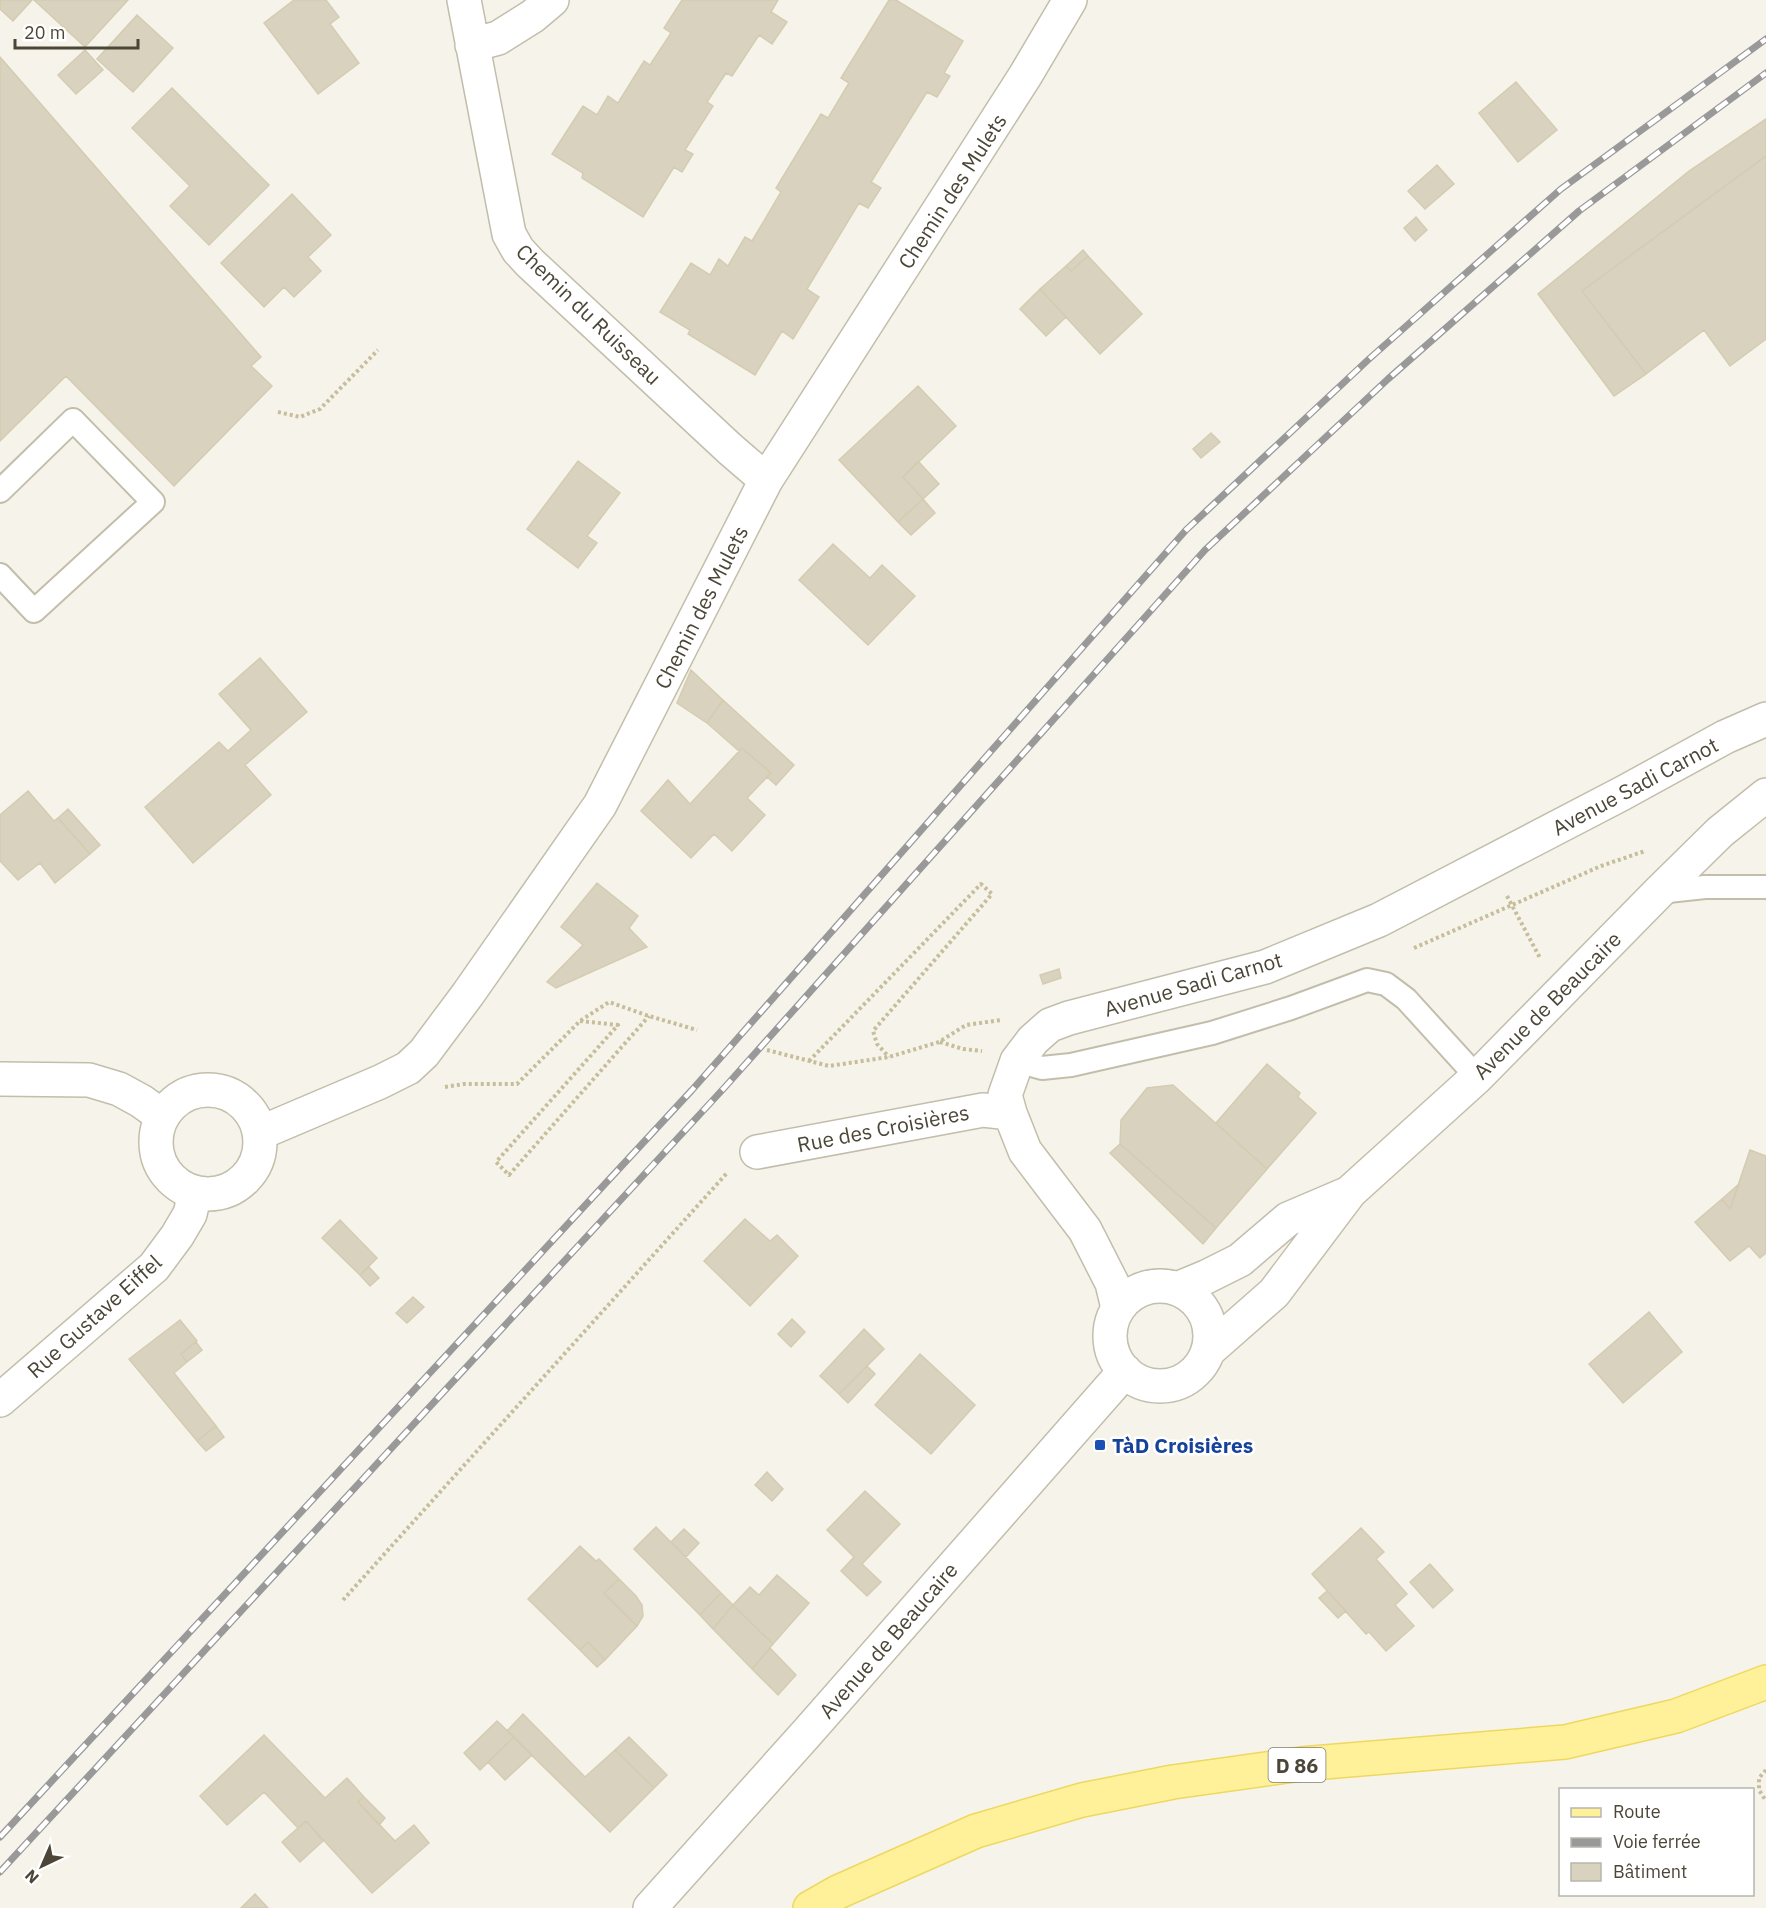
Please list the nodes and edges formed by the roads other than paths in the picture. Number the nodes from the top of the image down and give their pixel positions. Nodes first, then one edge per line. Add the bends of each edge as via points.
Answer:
1 (464, 0) edge
2 (552, 0) edge
3 (1070, 0) edge
4 (472, 45) junction
5 (766, 480) junction
6 (0, 491) edge
7 (0, 575) edge
8 (1766, 718) edge
9 (1766, 795) edge
10 (1766, 887) edge
11 (1659, 892) junction
12 (1017, 1061) junction
13 (1478, 1077) junction
14 (0, 1079) edge
15 (1010, 1113) junction
16 (162, 1116) junction
17 (260, 1132) junction
18 (757, 1152) road end
19 (1350, 1192) junction
20 (195, 1193) junction
21 (1177, 1288) junction
22 (1118, 1308) junction
23 (1208, 1350) junction
24 (1125, 1371) junction
25 (0, 1400) edge
26 (1766, 1682) edge
27 (650, 1908) edge
28 (810, 1908) edge

1 - 4 street, Chemin du Ruisseau
2 - 4 street via 498,38
3 - 5 street, Chemin des Mulets
4 - 5 street, Chemin du Ruisseau via 509,234 518,250
5 - 17 street, Chemin des Mulets via 600,805 424,1053 408,1068 380,1082
6 - 7 lane via 73,420 153,502 34,612
8 - 12 street, Avenue Sadi Carnot via 1379,920 1265,967 1050,1025
9 - 11 street, Avenue de Beaucaire via 1720,832
10 - 11 lane
11 - 13 street, Avenue de Beaucaire
12 - 13 lane via 1042,1068 1138,1050 1223,1029 1367,980 1386,984 1406,999
12 - 15 street, Avenue Sadi Carnot via 1005,1095
13 - 19 street, Avenue de Beaucaire
14 - 16 street via 89,1080 119,1089
15 - 18 street, Rue des Croisières via 983,1110
15 - 22 street, Avenue Sadi Carnot via 1025,1151 1085,1230 1112,1283
16 - 17 street via 185,1095 217,1090 245,1105
16 - 20 street via 156,1147 161,1162 169,1176
17 - 20 street via 261,1147 249,1175 225,1192
19 - 21 street, Avenue de Beaucaire via 1288,1219 1240,1260
19 - 23 street, Avenue de Beaucaire via 1274,1293
20 - 25 street, Rue Gustave Eiffel via 190,1214 154,1267
21 - 22 street via 1144,1288
21 - 23 street via 1190,1296 1208,1320
22 - 24 street via 1109,1338
23 - 24 street via 1191,1376 1177,1383 1146,1384
24 - 27 street, Avenue de Beaucaire
26 - 28 main road, D 86 via 1676,1716 1565,1742 1301,1764 1173,1782 1082,1800 976,1831

